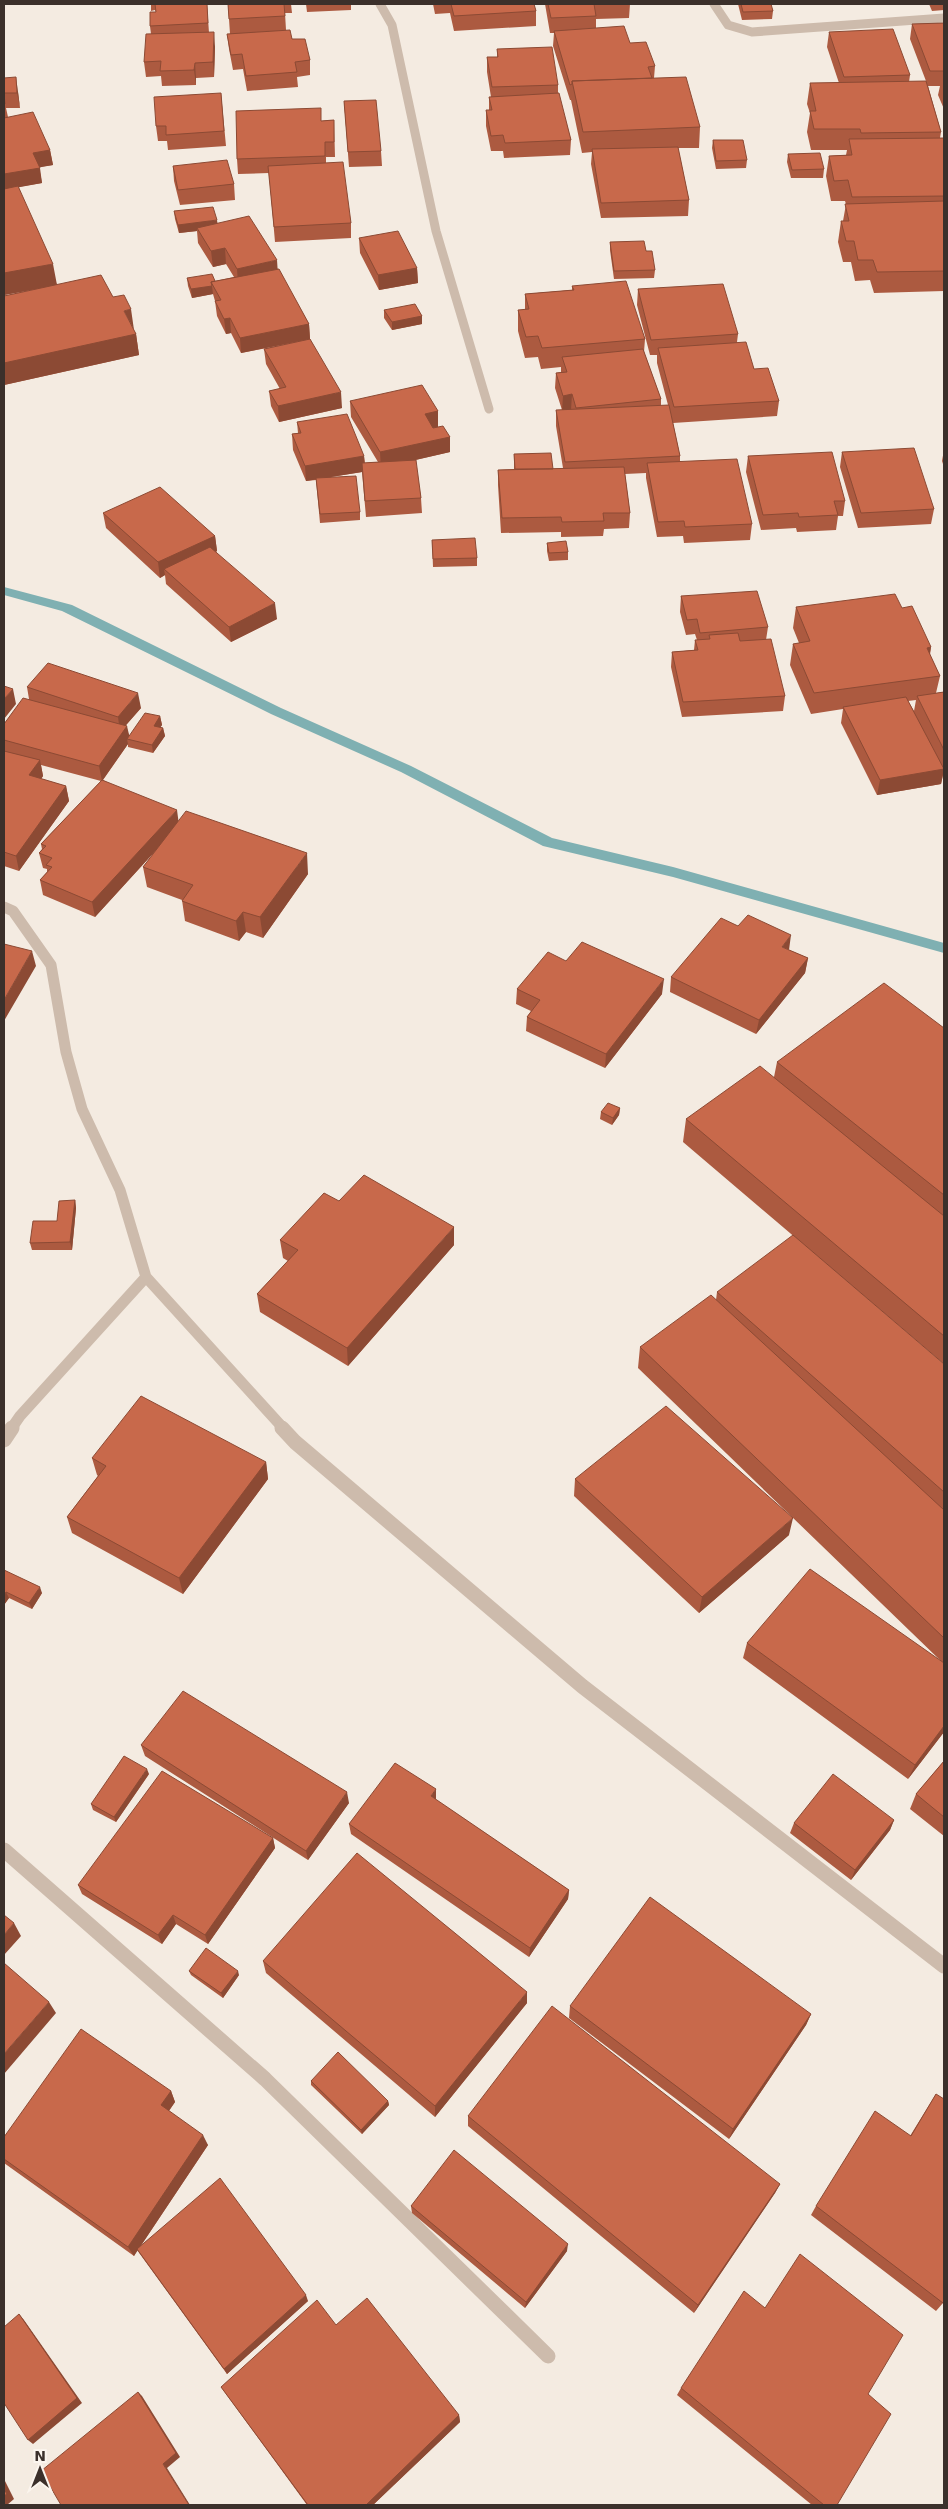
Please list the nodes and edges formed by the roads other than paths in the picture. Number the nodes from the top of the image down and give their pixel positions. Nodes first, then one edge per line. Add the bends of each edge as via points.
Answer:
1 (380, 4) edge
2 (714, 4) edge
3 (944, 18) edge
4 (488, 409) dead end
5 (4, 906) edge
6 (146, 1277) junction
7 (4, 1440) edge
8 (4, 1850) edge
9 (944, 1966) edge
10 (548, 2356) dead end

1 - 4 street via 392,25 436,231
2 - 3 street via 729,28 752,32
5 - 6 street via 13,911 51,965 66,1052 82,1109 120,1190
6 - 7 street via 20,1416
6 - 9 street via 295,1442 582,1686
8 - 10 street via 265,2079

